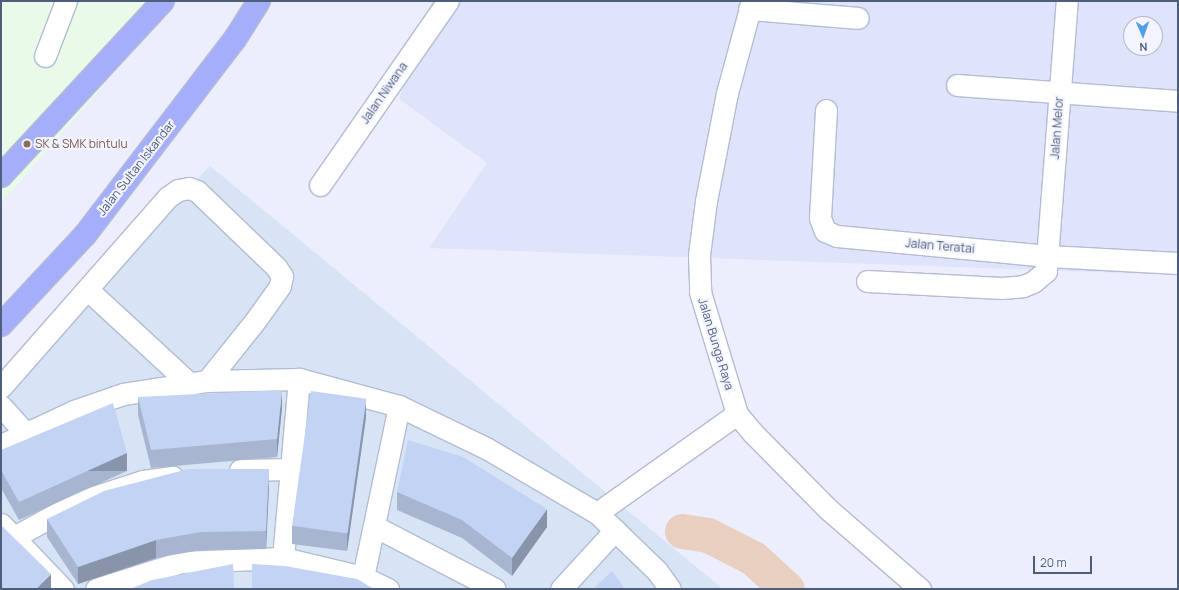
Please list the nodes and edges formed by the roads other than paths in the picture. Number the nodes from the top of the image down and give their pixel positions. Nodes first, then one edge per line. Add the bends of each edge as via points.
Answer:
1 (66, 1) edge
2 (163, 1) edge
3 (258, 1) edge
4 (448, 1) edge
5 (1067, 1) edge
6 (751, 5) edge
7 (858, 18) dead end
8 (44, 56) dead end
9 (957, 85) dead end
10 (1060, 93) junction
11 (1178, 101) edge
12 (826, 110) dead end
13 (1, 176) edge
14 (320, 185) dead end
15 (1048, 256) junction
16 (1178, 263) edge
17 (867, 281) dead end
18 (88, 290) junction
19 (1, 325) edge
20 (299, 379) junction
21 (198, 382) junction
22 (1, 387) edge
23 (1, 406) edge
24 (399, 406) junction
25 (737, 414) junction
26 (25, 433) junction
27 (1, 445) edge
28 (292, 469) junction
29 (223, 471) edge
30 (194, 474) edge
31 (597, 513) junction
32 (374, 526) junction
33 (615, 530) junction
34 (7, 531) edge
35 (283, 558) junction
36 (363, 577) junction
37 (64, 589) edge
38 (96, 589) edge
39 (388, 589) edge
40 (495, 589) edge
41 (561, 589) edge
42 (670, 589) edge
43 (920, 589) edge

1 - 8 street
2 - 13 main road
3 - 19 main road, Jalan Sultan Iskandar via 235,39 85,235
4 - 14 street, Jalan Niwana
5 - 10 street, Jalan Melor
6 - 7 street
6 - 25 street, Jalan Bunga Raya via 727,93 699,255 700,292
9 - 10 street
10 - 11 street
10 - 15 street, Jalan Melor
12 - 15 street, Jalan Teratai via 820,218 826,231 837,236
15 - 16 street, Jalan Teratai
15 - 17 street, Jalan Melor via 1046,271 1033,282 1023,286
18 - 21 street
18 - 21 street via 168,197 178,190 189,188 197,192 276,267 282,276 280,286 255,321
18 - 22 street
20 - 21 street
20 - 24 street
20 - 28 street
21 - 26 street via 123,394 74,411
23 - 26 street
24 - 31 street via 486,448
24 - 32 street
25 - 31 street
25 - 43 street, Jalan Bunga Raya via 828,509
26 - 27 street
28 - 29 street
28 - 35 street
30 - 34 street via 143,481 78,502
31 - 33 street
32 - 36 street
32 - 40 street
33 - 41 street
33 - 42 street via 657,571
34 - 37 street
35 - 36 street
35 - 38 street via 181,562
36 - 39 street

